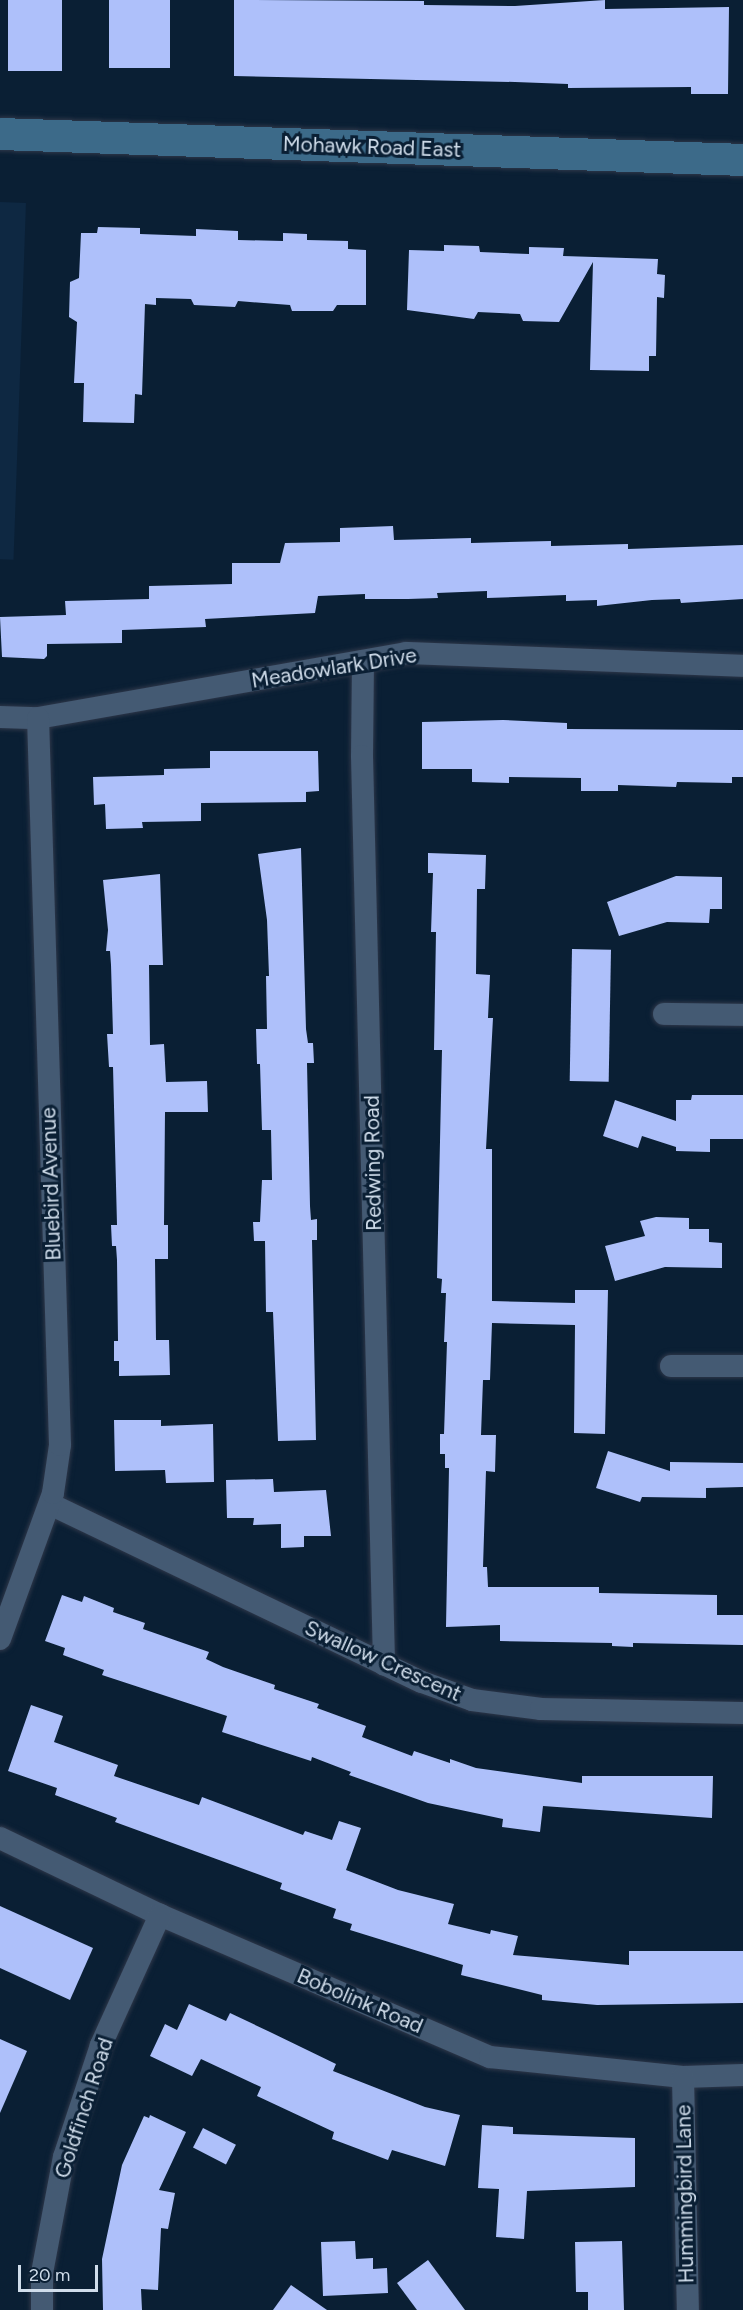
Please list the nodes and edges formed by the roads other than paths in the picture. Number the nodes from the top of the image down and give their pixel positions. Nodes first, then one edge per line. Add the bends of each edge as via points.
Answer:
1 (0, 134) edge
2 (743, 160) edge
3 (363, 661) junction
4 (743, 666) edge
5 (0, 717) edge
6 (38, 718) junction
7 (664, 1014) dead end
8 (743, 1015) edge
9 (671, 1366) dead end
10 (743, 1366) edge
11 (50, 1504) junction
12 (0, 1639) edge
13 (384, 1665) junction
14 (743, 1713) edge
15 (0, 1838) edge
16 (160, 1915) junction
17 (743, 2075) edge
18 (682, 2077) junction
19 (42, 2310) edge
20 (688, 2310) edge

1 - 2 main road, Mohawk Road East
3 - 4 street, Meadowlark Drive via 406,652
3 - 6 street, Meadowlark Drive
3 - 13 street, Redwing Road
5 - 6 street, Meadowlark Drive
6 - 11 street, Bluebird Avenue via 60,1433 60,1458
7 - 8 street
9 - 10 street
11 - 12 street, Bluebird Avenue
11 - 13 street, Swallow Crescent
13 - 14 street, Swallow Crescent via 472,1700 507,1707
15 - 16 street, Bobolink Road
16 - 18 street, Bobolink Road via 490,2057
16 - 19 street, Goldfinch Road via 101,2045 64,2157 42,2273
17 - 18 street, Bobolink Road
18 - 20 street, Hummingbird Lane

